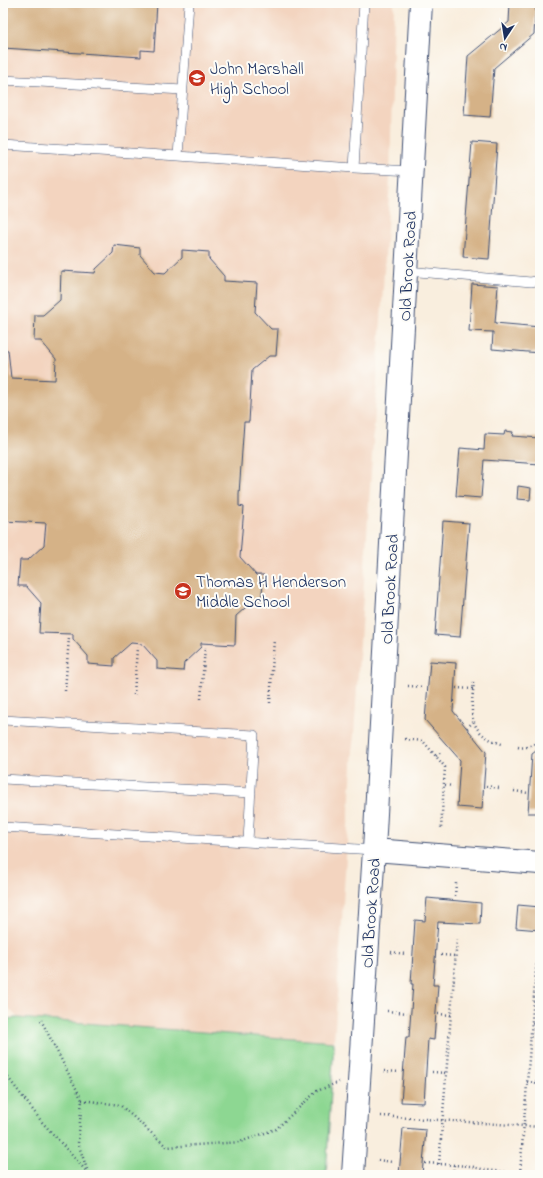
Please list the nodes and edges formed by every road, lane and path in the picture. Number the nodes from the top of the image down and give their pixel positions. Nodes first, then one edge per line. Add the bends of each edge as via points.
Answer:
1 (189, 3) edge
2 (364, 3) edge
3 (421, 3) edge
4 (3, 80) edge
5 (183, 90) junction
6 (3, 145) edge
7 (178, 156) junction
8 (354, 168) junction
9 (412, 170) junction
10 (407, 271) junction
11 (540, 280) edge
12 (69, 636) dead end
13 (274, 639) dead end
14 (136, 647) dead end
15 (205, 647) dead end
16 (474, 682) dead end
17 (408, 686) dead end
18 (423, 687) dead end
19 (456, 688) dead end
20 (473, 689) junction
21 (65, 691) dead end
22 (134, 695) dead end
23 (201, 699) dead end
24 (270, 704) dead end
25 (3, 720) edge
26 (473, 722) junction
27 (467, 728) dead end
28 (405, 738) dead end
29 (540, 740) edge
30 (502, 744) dead end
31 (518, 747) dead end
32 (441, 752) dead end
33 (436, 756) junction
34 (3, 778) edge
35 (445, 785) junction
36 (453, 786) dead end
37 (486, 786) dead end
38 (499, 788) dead end
39 (514, 792) dead end
40 (251, 793) junction
41 (528, 793) dead end
42 (3, 827) edge
43 (441, 829) dead end
44 (248, 841) junction
45 (374, 850) junction
46 (540, 863) edge
47 (456, 883) dead end
48 (455, 896) dead end
49 (456, 939) dead end
50 (538, 944) dead end
51 (391, 952) dead end
52 (405, 954) dead end
53 (441, 955) dead end
54 (455, 956) junction
55 (536, 965) junction
56 (540, 965) edge
57 (387, 1011) dead end
58 (407, 1013) dead end
59 (438, 1014) dead end
60 (451, 1014) junction
61 (41, 1020) dead end
62 (532, 1023) junction
63 (540, 1024) edge
64 (3, 1071) edge
65 (384, 1071) dead end
66 (399, 1072) dead end
67 (432, 1072) dead end
68 (360, 1074) junction
69 (446, 1074) junction
70 (527, 1082) junction
71 (540, 1083) edge
72 (82, 1100) junction
73 (381, 1116) dead end
74 (443, 1120) junction
75 (524, 1126) junction
76 (540, 1127) edge
77 (378, 1160) dead end
78 (392, 1162) dead end
79 (424, 1163) dead end
80 (439, 1164) junction
81 (454, 1165) junction
82 (520, 1173) junction
83 (453, 1174) dead end
84 (507, 1174) edge
85 (353, 1175) edge
86 (538, 1175) edge

1 - 5 lane
2 - 8 lane
3 - 9 street, Old Brook Road
4 - 5 lane
5 - 7 lane
6 - 7 lane
7 - 8 lane
8 - 9 lane
9 - 10 street, Old Brook Road
10 - 11 lane via 531,282
10 - 45 street, Old Brook Road
12 - 21 path
13 - 24 path
14 - 22 path
15 - 23 path
16 - 20 path
17 - 18 path
19 - 20 path
20 - 26 path
25 - 40 lane via 254,735
26 - 27 path
26 - 30 path via 487,737
28 - 33 path via 422,740
29 - 31 path via 530,746
32 - 33 path
33 - 35 path via 445,767
34 - 40 lane
35 - 36 path
35 - 43 path
37 - 38 path
39 - 41 path
40 - 44 lane
42 - 44 lane
44 - 45 lane
45 - 46 street
45 - 68 street, Old Brook Road
47 - 48 path
49 - 54 path
50 - 55 path
51 - 52 path
53 - 54 path
54 - 60 path
55 - 56 path
55 - 62 path
57 - 58 path
59 - 60 path
60 - 69 path
61 - 72 path
62 - 63 path
62 - 70 path
64 - 72 path via 42,1122 89,1175 78,1143
65 - 66 path
67 - 69 path
68 - 72 path via 317,1090 276,1129 240,1142 167,1147 120,1105
68 - 85 street, Old Brook Road
69 - 74 path
70 - 71 path
70 - 75 path
73 - 74 path
74 - 75 path
74 - 80 path
75 - 76 path
75 - 82 path
77 - 78 path
79 - 80 path
80 - 81 path
81 - 83 path
81 - 84 path
82 - 84 path
82 - 86 path

